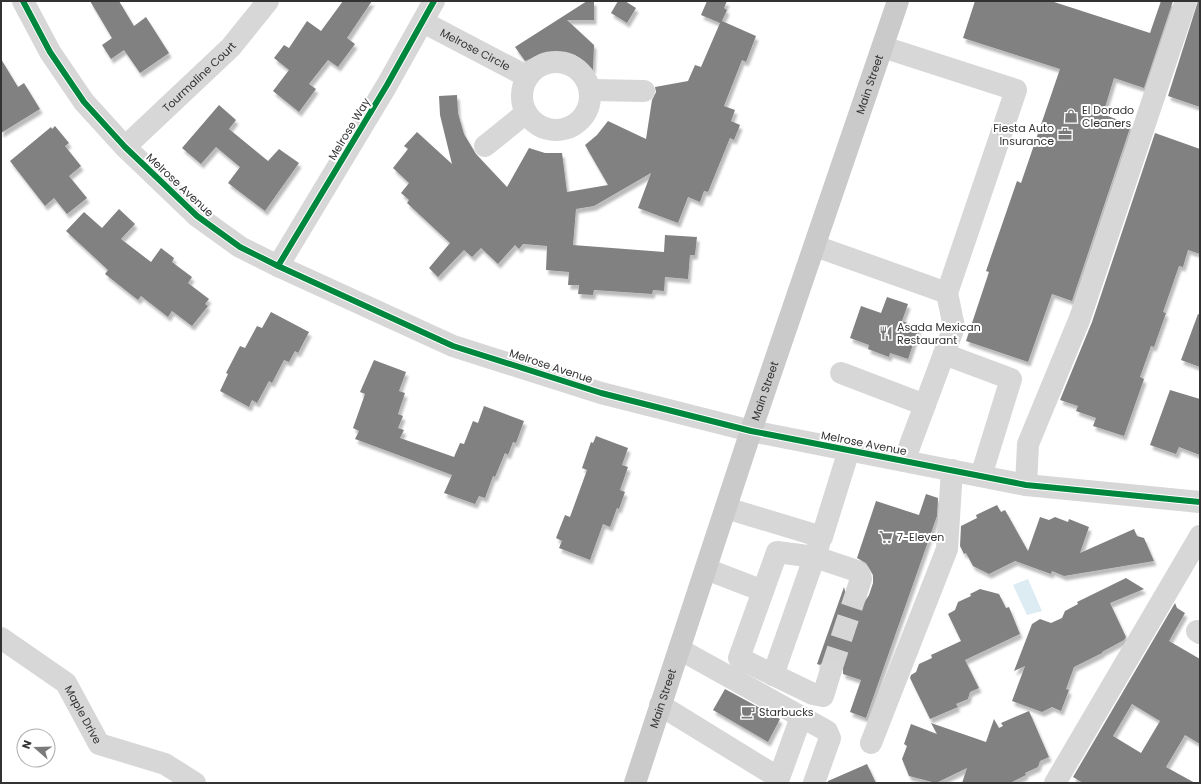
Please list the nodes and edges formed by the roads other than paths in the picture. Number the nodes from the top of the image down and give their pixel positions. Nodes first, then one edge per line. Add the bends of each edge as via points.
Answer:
1 (23, 1) edge
2 (268, 1) edge
3 (434, 1) edge
4 (898, 1) edge
5 (1186, 1) edge
6 (423, 22) junction
7 (883, 47) junction
8 (528, 77) junction
9 (591, 90) junction
10 (644, 91) dead end
11 (526, 113) junction
12 (485, 146) dead end
13 (125, 147) junction
14 (814, 246) junction
15 (278, 266) junction
16 (947, 293) junction
17 (944, 354) junction
18 (841, 373) dead end
19 (925, 405) junction
20 (751, 431) junction
21 (849, 450) junction
22 (904, 461) junction
23 (952, 470) junction
24 (981, 476) junction
25 (1026, 484) junction
26 (1200, 502) edge
27 (726, 508) junction
28 (1200, 536) edge
29 (818, 547) junction
30 (706, 569) junction
31 (763, 591) junction
32 (857, 591) tunnel mouth
33 (1, 638) edge
34 (679, 648) junction
35 (832, 670) tunnel mouth
36 (773, 675) junction
37 (660, 705) junction
38 (801, 717) junction
39 (871, 743) dead end
40 (778, 781) edge
41 (195, 783) edge
42 (635, 783) edge
43 (814, 783) edge
44 (1056, 783) edge

1 - 13 street, Melrose Avenue via 50,52 84,102
2 - 13 street, Tourmaline Court via 231,47
3 - 6 street, Melrose Way
4 - 7 main road, Main Street
5 - 25 street via 1080,318 1028,444
6 - 8 street, Melrose Circle
6 - 15 street, Melrose Way
7 - 14 main road, Main Street
7 - 16 street via 1016,90
8 - 9 street via 536,68 558,61 580,70
8 - 11 street via 522,95
9 - 10 street
9 - 11 street via 588,111 581,120 563,130 547,129 533,122
11 - 12 street
13 - 15 street, Melrose Avenue via 197,216 240,247
14 - 16 street
14 - 20 main road, Main Street
15 - 20 street, Melrose Avenue via 453,346 601,392
16 - 17 street via 954,327
17 - 19 street
17 - 24 street via 1011,379
18 - 19 street
19 - 22 street
20 - 21 street, Melrose Avenue
20 - 27 main road, Main Street
21 - 22 street, Melrose Avenue
21 - 29 street
22 - 23 street, Melrose Avenue
23 - 24 street, Melrose Avenue
23 - 39 street via 947,549
24 - 25 street, Melrose Avenue
25 - 26 street, Melrose Avenue
27 - 29 street
27 - 30 main road, Main Street
28 - 44 street
29 - 31 street via 777,552
29 - 32 street via 859,573 861,579
29 - 36 street
30 - 31 street
30 - 34 main road, Main Street
31 - 36 street via 739,658
33 - 41 street, Maple Drive via 66,683 99,744 165,764
34 - 37 main road, Main Street
34 - 38 street
35 - 36 street via 822,696
37 - 40 street
37 - 42 main road, Main Street
38 - 40 street
38 - 43 street via 827,731 830,738

